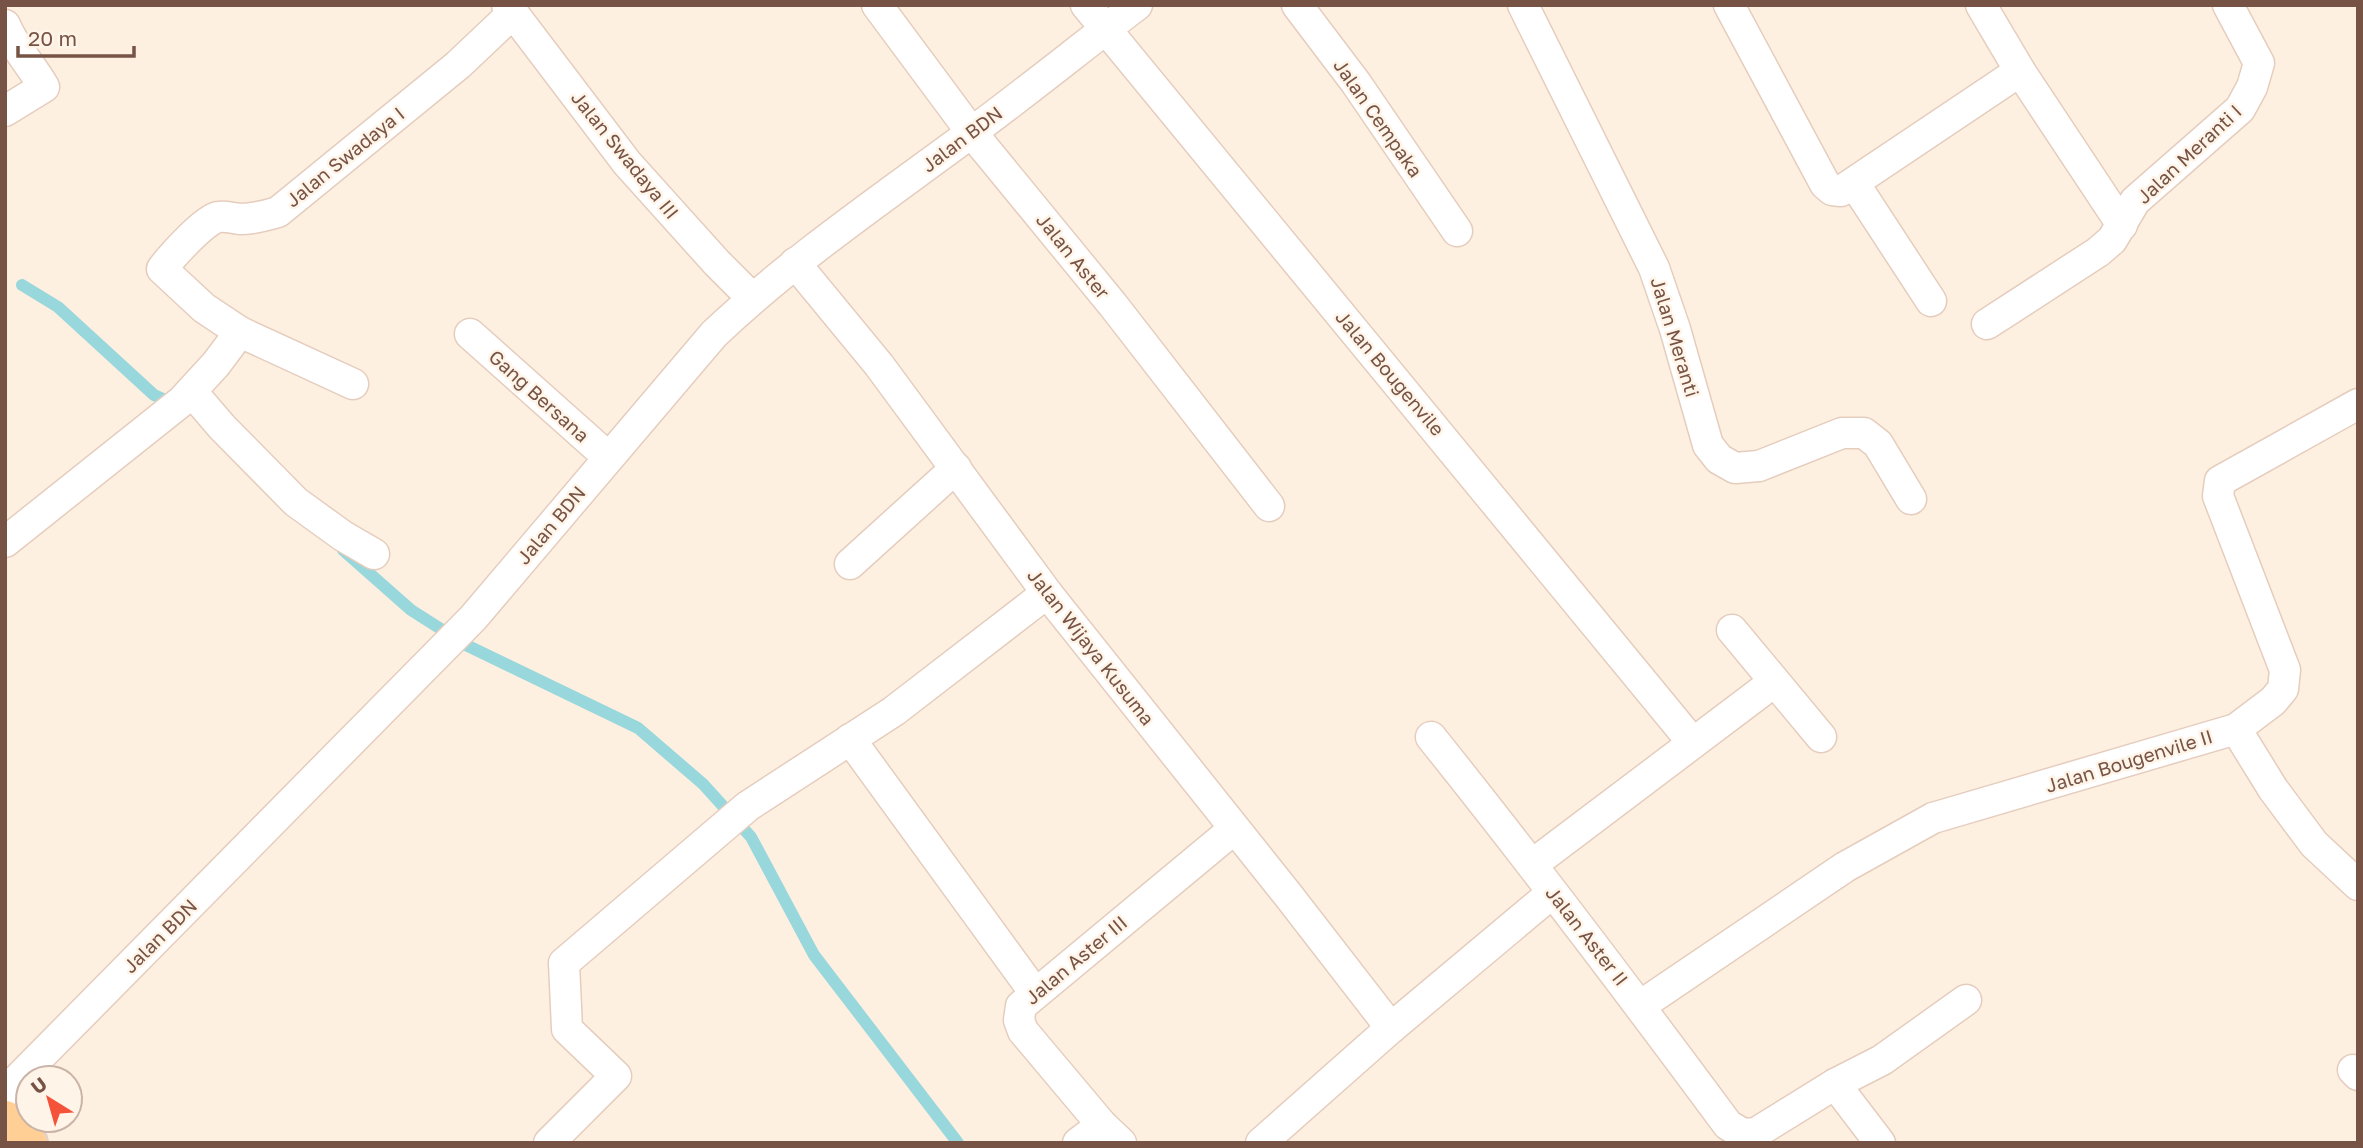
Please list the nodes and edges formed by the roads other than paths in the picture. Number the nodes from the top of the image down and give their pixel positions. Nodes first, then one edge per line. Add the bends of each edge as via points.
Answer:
1 (877, 5) edge
2 (1086, 5) edge
3 (1137, 5) edge
4 (1297, 5) edge
5 (1523, 5) edge
6 (1729, 5) edge
7 (1980, 5) edge
8 (2228, 5) edge
9 (510, 9) edge
10 (5, 24) edge
11 (1105, 29) junction
12 (2020, 71) junction
13 (5, 111) edge
14 (972, 133) junction
15 (1854, 183) junction
16 (2122, 225) junction
17 (1457, 231) dead end
18 (795, 263) junction
19 (752, 298) junction
20 (1931, 301) dead end
21 (1987, 324) dead end
22 (240, 332) junction
23 (470, 334) dead end
24 (353, 384) dead end
25 (181, 401) junction
26 (2358, 404) edge
27 (608, 457) junction
28 (956, 468) junction
29 (1911, 499) dead end
30 (1269, 506) dead end
31 (5, 542) edge
32 (374, 554) dead end
33 (850, 564) dead end
34 (1047, 593) junction
35 (1732, 630) dead end
36 (1774, 682) junction
37 (2236, 729) junction
38 (1431, 737) dead end
39 (1821, 737) dead end
40 (850, 739) junction
41 (1693, 743) junction
42 (1234, 829) junction
43 (1533, 864) junction
44 (2358, 885) edge
45 (1552, 893) junction
46 (1035, 993) junction
47 (1966, 1000) dead end
48 (1640, 1006) junction
49 (1391, 1028) junction
50 (1835, 1084) junction
51 (5, 1093) edge
52 (5, 1120) edge
53 (1112, 1134) edge
54 (28, 1143) edge
55 (549, 1143) edge
56 (1078, 1143) edge
57 (1261, 1143) edge
58 (1880, 1143) edge

1 - 14 street, Jalan Aster
2 - 11 street, Jalan Bougenvile
3 - 11 street, Jalan BDN
4 - 17 street, Jalan Cempaka
5 - 29 street, Jalan Meranti via 1654,268 1708,445 1719,459 1735,468 1759,466 1842,433 1864,433 1878,444
6 - 15 street via 1825,184 1841,191
7 - 12 street
8 - 16 street, Jalan Meranti I via 2259,63 2252,87 2240,109 2135,201
9 - 19 street, Jalan Swadaya III via 627,163
9 - 22 street, Jalan Swadaya I via 458,65 278,212 259,218 212,218 173,254 162,269 204,308
10 - 13 street via 44,87
11 - 14 street, Jalan BDN
11 - 41 street, Jalan Bougenvile
12 - 15 street
12 - 16 street
14 - 18 street, Jalan BDN
14 - 30 street, Jalan Aster
15 - 20 street
16 - 21 street, Jalan Meranti I via 2098,252
18 - 19 street, Jalan BDN
18 - 28 street, Jalan Wijaya Kusuma
19 - 27 street, Jalan BDN via 714,334
22 - 24 street
22 - 25 street
23 - 27 street, Gang Bersana
25 - 31 street
25 - 32 street via 222,427 296,502
26 - 37 street, Jalan Bougenvile II via 2220,481 2218,496 2285,670 2283,689
27 - 51 street, Jalan BDN via 444,649
28 - 33 street
28 - 34 street, Jalan Wijaya Kusuma
34 - 40 street via 894,711
34 - 42 street, Jalan Wijaya Kusuma
35 - 36 street
36 - 39 street
36 - 41 street
37 - 44 street via 2314,844
37 - 48 street, Jalan Bougenvile II via 1933,818 1845,867
38 - 43 street, Jalan Aster II
40 - 46 street
40 - 55 street via 748,806 564,963 567,1029 616,1076
41 - 43 street
42 - 46 street, Jalan Aster III
42 - 49 street, Jalan Wijaya Kusuma
43 - 45 street, Jalan Aster II
45 - 48 street, Jalan Aster II
45 - 49 street
46 - 53 street, Jalan Aster III via 1021,1006 1023,1031
47 - 50 street via 1882,1060
48 - 50 street, Jalan Aster II via 1728,1125 1742,1134 1756,1133
49 - 57 street
50 - 58 street
52 - 54 main road
53 - 56 street

